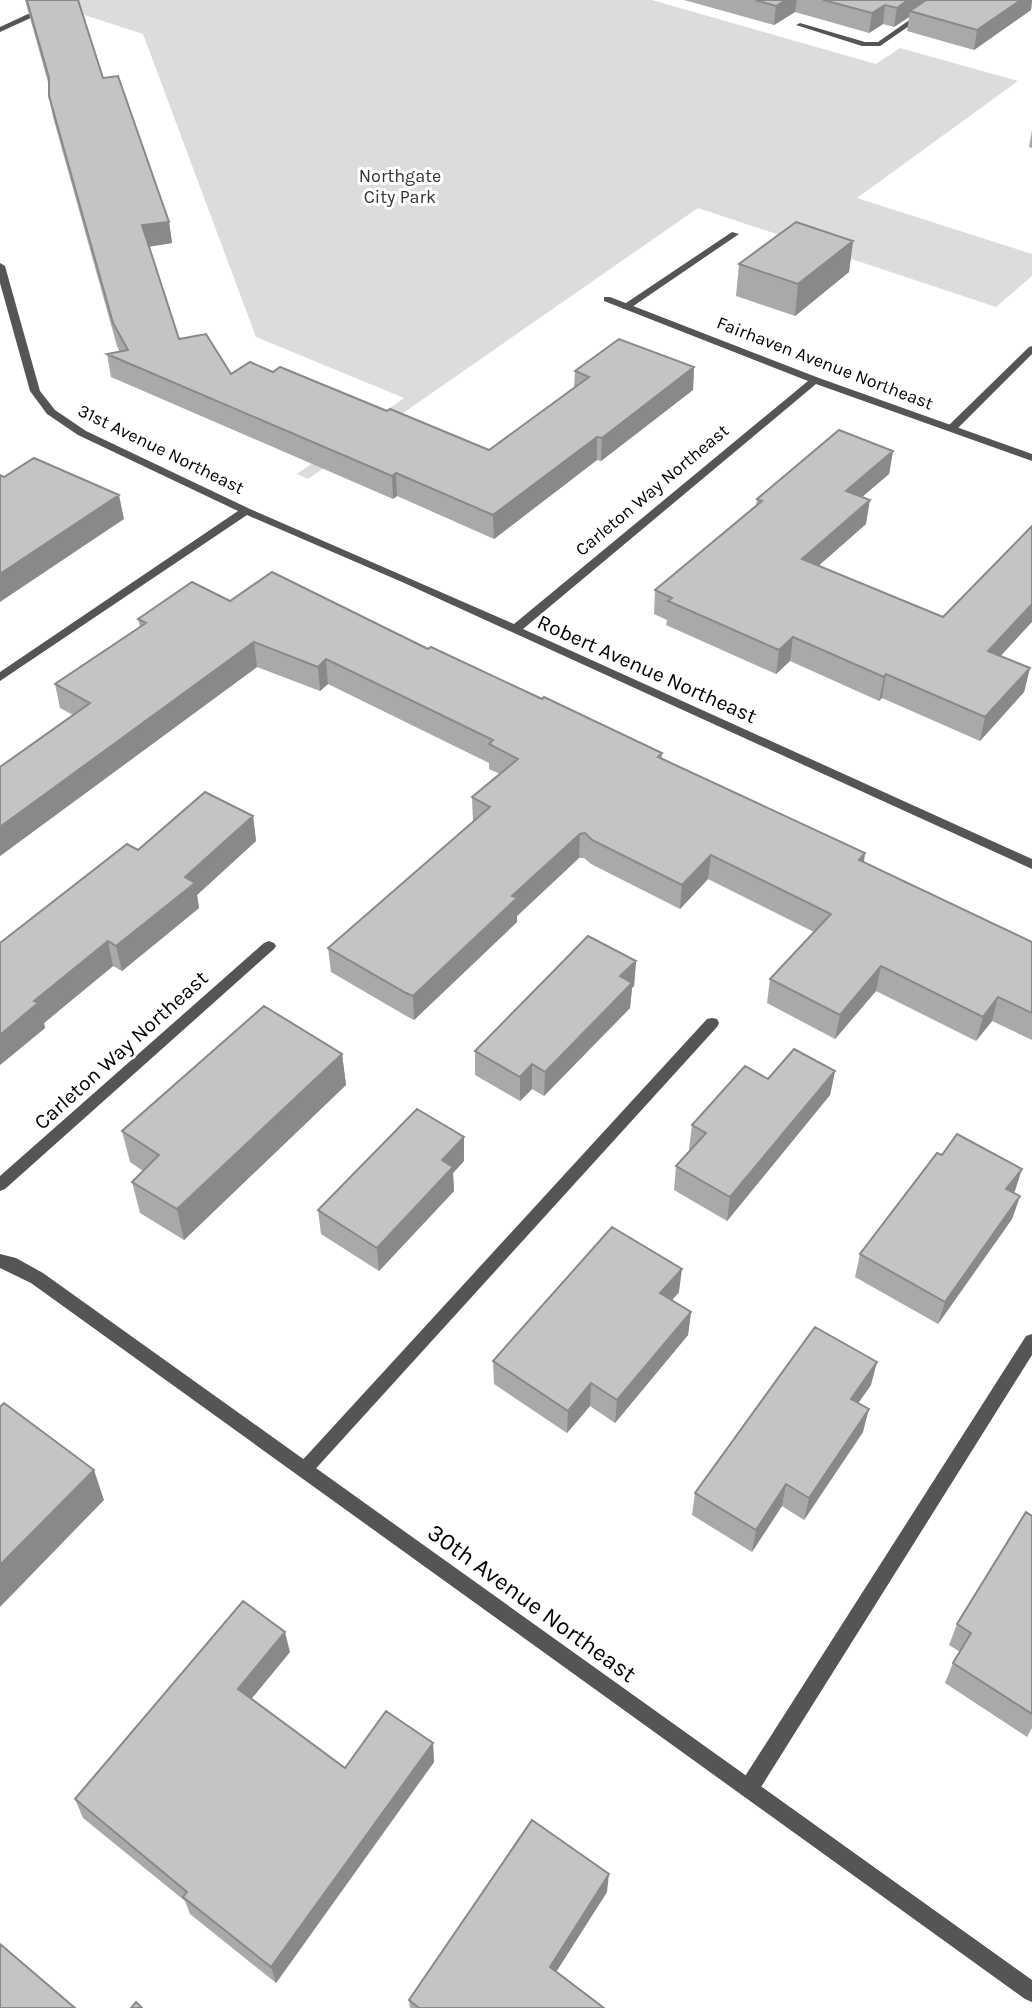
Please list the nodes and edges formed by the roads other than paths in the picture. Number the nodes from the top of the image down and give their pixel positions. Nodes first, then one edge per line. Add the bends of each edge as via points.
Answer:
1 (943, 0) edge
2 (31, 16) edge
3 (800, 25) dead end
4 (0, 30) edge
5 (735, 233) dead end
6 (0, 266) edge
7 (2, 284) edge
8 (607, 299) dead end
9 (626, 307) junction
10 (1032, 349) edge
11 (815, 380) junction
12 (951, 429) junction
13 (1032, 458) edge
14 (246, 511) junction
15 (514, 630) junction
16 (0, 677) edge
17 (1032, 864) edge
18 (269, 946) dead end
19 (712, 1023) dead end
20 (0, 1185) edge
21 (0, 1261) edge
22 (1032, 1341) edge
23 (304, 1470) junction
24 (749, 1788) junction
25 (1032, 1992) edge

1 - 3 street via 880,44
2 - 4 street
5 - 9 street
6 - 7 street, 31st Avenue Northeast
7 - 14 street, 31st Avenue Northeast via 35,391 51,412 82,433
8 - 9 street, Fairhaven Avenue Northeast
9 - 11 street, Fairhaven Avenue Northeast
10 - 12 street
11 - 12 street, Fairhaven Avenue Northeast
11 - 15 street, Carleton Way Northeast
12 - 13 street, Fairhaven Avenue Northeast
14 - 15 street, Robert Avenue Northeast
14 - 16 street
15 - 17 street, Robert Avenue Northeast
18 - 20 street, Carleton Way Northeast
19 - 23 street
21 - 23 street, 30th Avenue Northeast via 37,1278
22 - 24 street
23 - 24 street, 30th Avenue Northeast
24 - 25 street, 30th Avenue Northeast

